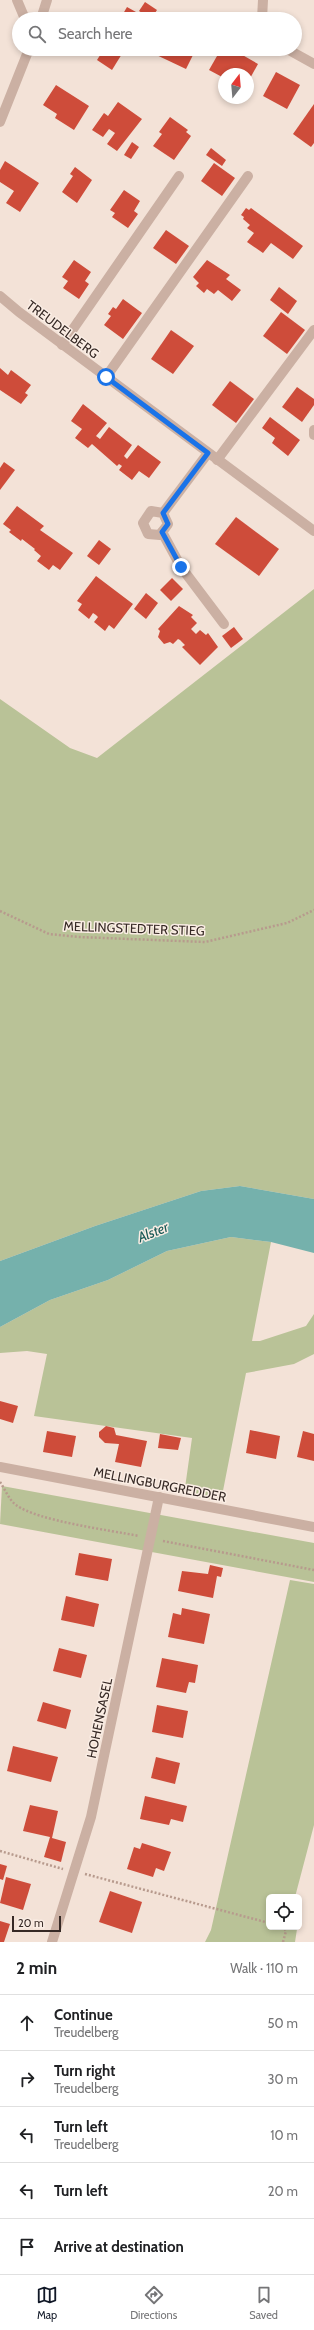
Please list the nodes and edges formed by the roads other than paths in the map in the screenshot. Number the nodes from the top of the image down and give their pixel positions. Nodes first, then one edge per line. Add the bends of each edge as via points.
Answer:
1 (17, 0) edge
2 (47, 0) edge
3 (263, 0) edge
4 (23, 12) edge
5 (43, 12) edge
6 (262, 12) edge
7 (26, 56) edge
8 (300, 56) edge
9 (314, 64) edge
10 (0, 122) edge
11 (179, 176) dead end
12 (248, 176) dead end
13 (0, 296) edge
14 (314, 330) edge
15 (62, 345) junction
16 (106, 377) junction
17 (314, 430) edge
18 (314, 435) edge
19 (208, 453) junction
20 (217, 460) junction
21 (163, 513) junction
22 (314, 531) edge
23 (162, 532) junction
24 (224, 624) dead end
25 (0, 1467) edge
26 (159, 1497) junction
27 (314, 1527) edge
28 (52, 1942) edge

1 - 4 street
2 - 5 street
3 - 6 street
7 - 10 street
8 - 9 street
11 - 15 street
12 - 16 street
13 - 15 street, TREUDELBERG
14 - 20 street
15 - 16 street, TREUDELBERG
16 - 19 street, TREUDELBERG
17 - 18 street
19 - 20 street, TREUDELBERG
19 - 21 street
20 - 22 street, TREUDELBERG
21 - 23 street via 168,524
21 - 23 street via 152,511 143,523 148,534 160,535
23 - 24 street via 181,567
25 - 26 street, MELLINGBURGREDDER
26 - 27 street, MELLINGBURGREDDER
26 - 28 street, HOHENSASEL via 91,1817

